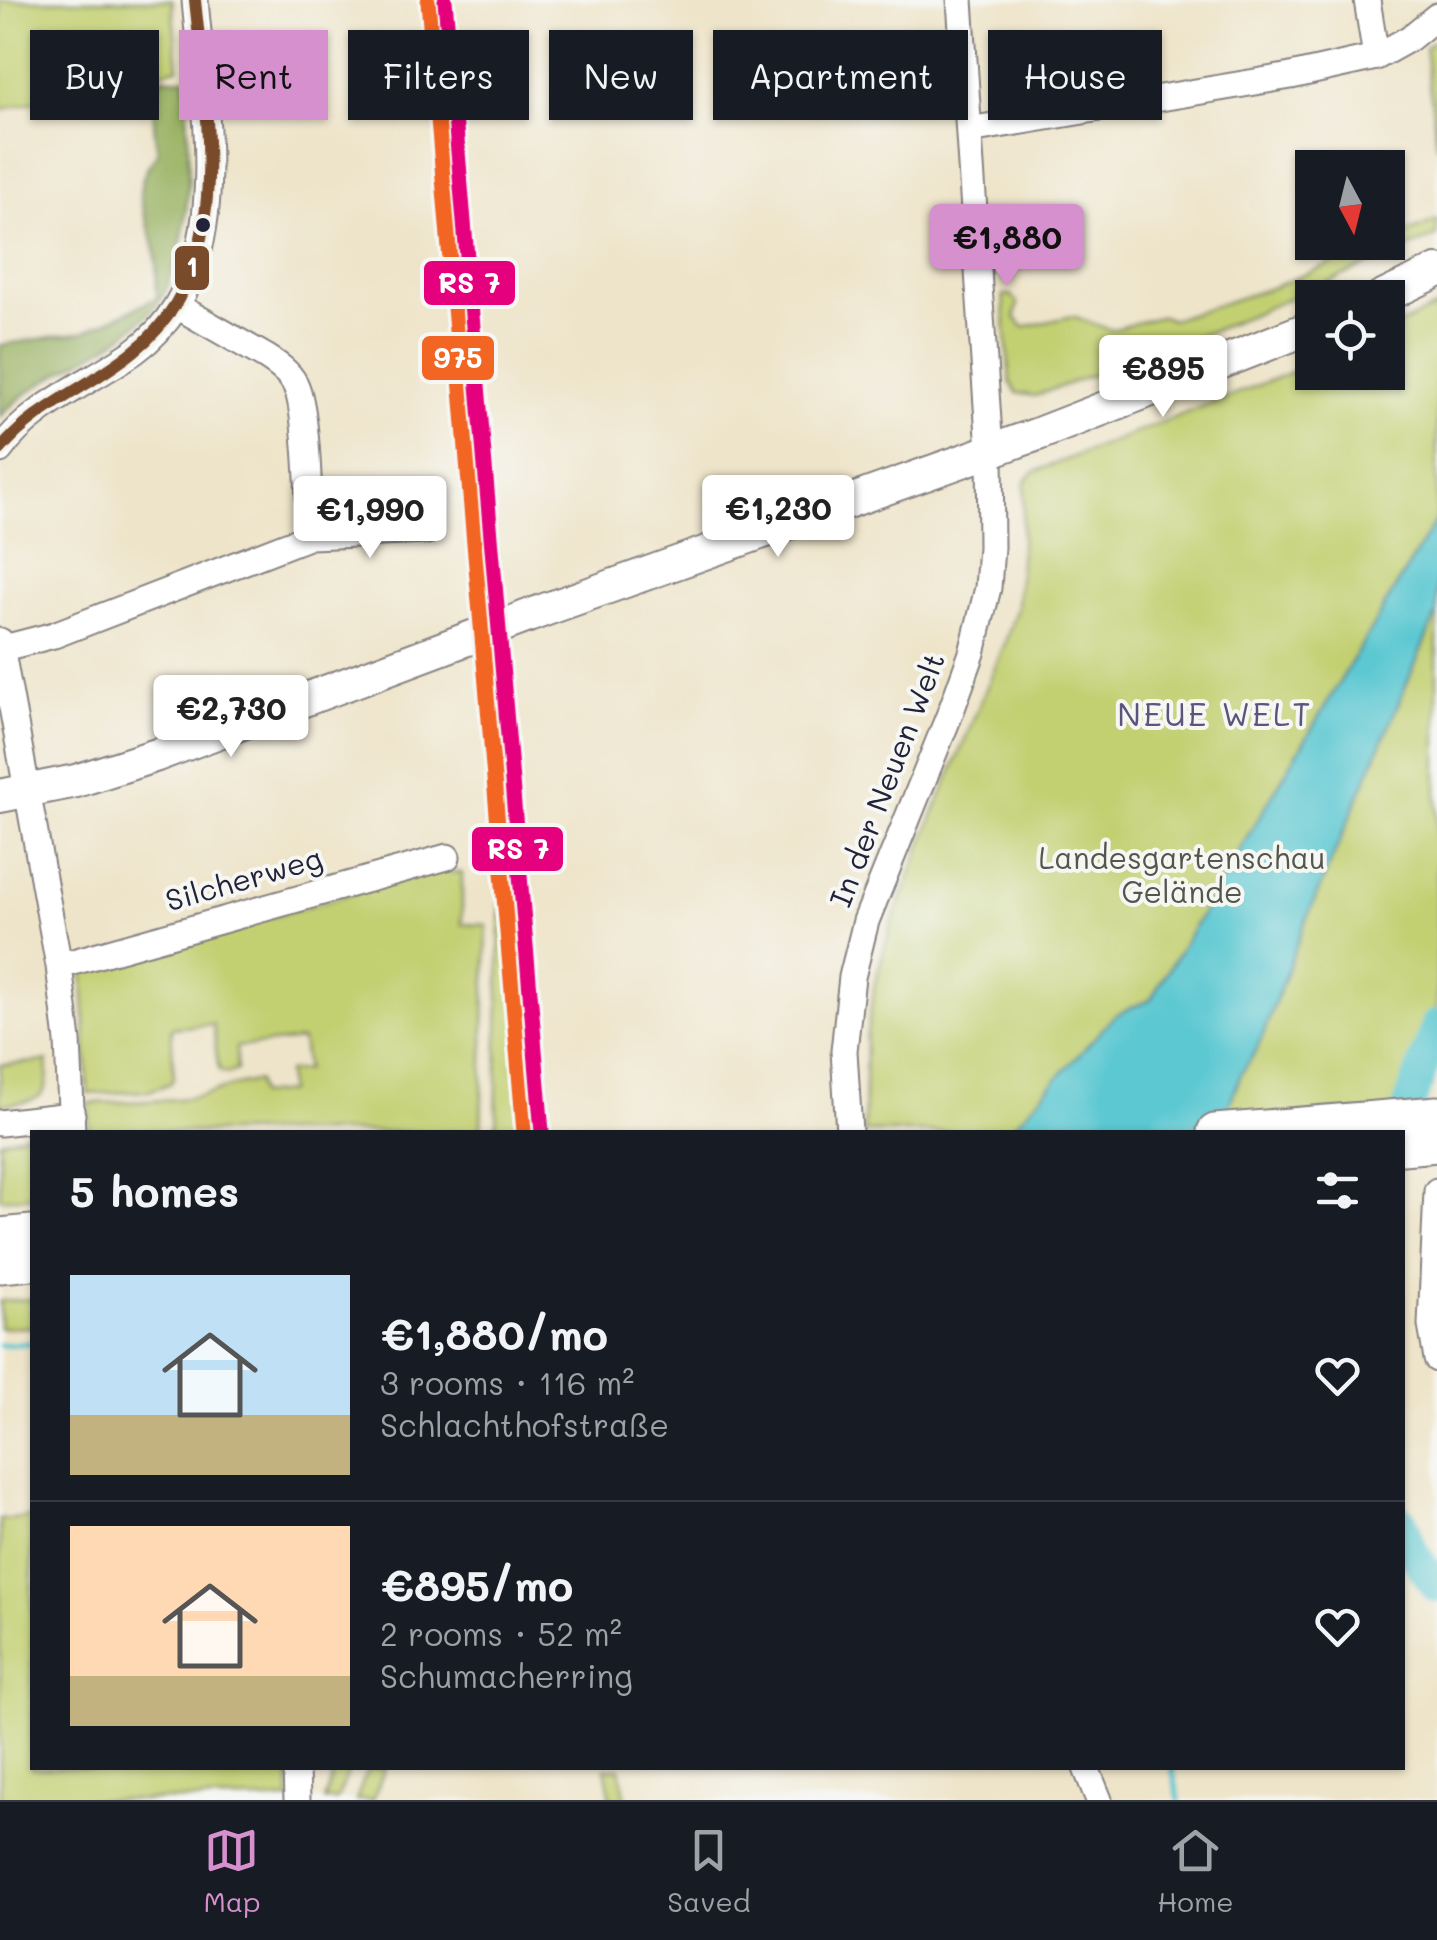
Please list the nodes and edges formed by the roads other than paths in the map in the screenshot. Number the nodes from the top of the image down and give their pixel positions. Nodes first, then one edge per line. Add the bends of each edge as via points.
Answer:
1 (195, 0) edge
2 (960, 0) edge
3 (1367, 0) edge
4 (1437, 16) edge
5 (1376, 58) junction
6 (969, 130) junction
7 (1437, 271) edge
8 (1405, 286) edge
9 (177, 306) junction
10 (1295, 334) edge
11 (0, 450) edge
12 (990, 452) junction
13 (426, 531) dead end
14 (310, 536) junction
15 (0, 646) edge
16 (14, 794) edge
17 (448, 857) dead end
18 (59, 966) junction
19 (1437, 1114) edge
20 (0, 1123) edge
21 (72, 1124) edge
22 (849, 1130) edge
23 (1240, 1130) edge
24 (1437, 1144) edge
25 (1405, 1147) edge
26 (1437, 1191) edge
27 (30, 1233) edge
28 (0, 1236) edge
29 (30, 1262) edge
30 (0, 1265) edge
31 (1437, 1359) edge
32 (296, 1770) edge
33 (1087, 1770) edge
34 (296, 1800) edge
35 (1098, 1800) edge

1 - 9 street via 207,190 198,255
2 - 6 street, In der Neuen Welt
3 - 5 street
4 - 5 street
5 - 6 street
6 - 12 street, In der Neuen Welt
7 - 8 main road
9 - 11 street via 147,342 25,423
9 - 14 street via 266,357 296,386
10 - 12 main road
12 - 16 main road via 156,755
12 - 22 street, In der Neuen Welt via 988,588 972,653 866,921 852,977 844,1051
13 - 14 street
14 - 15 street via 54,636
15 - 16 street
16 - 18 street
17 - 18 street, Silcherweg
18 - 21 street
19 - 23 highway
20 - 21 street
24 - 25 highway
26 - 31 street via 1431,1324
27 - 28 highway
29 - 30 highway
32 - 34 street
33 - 35 street

